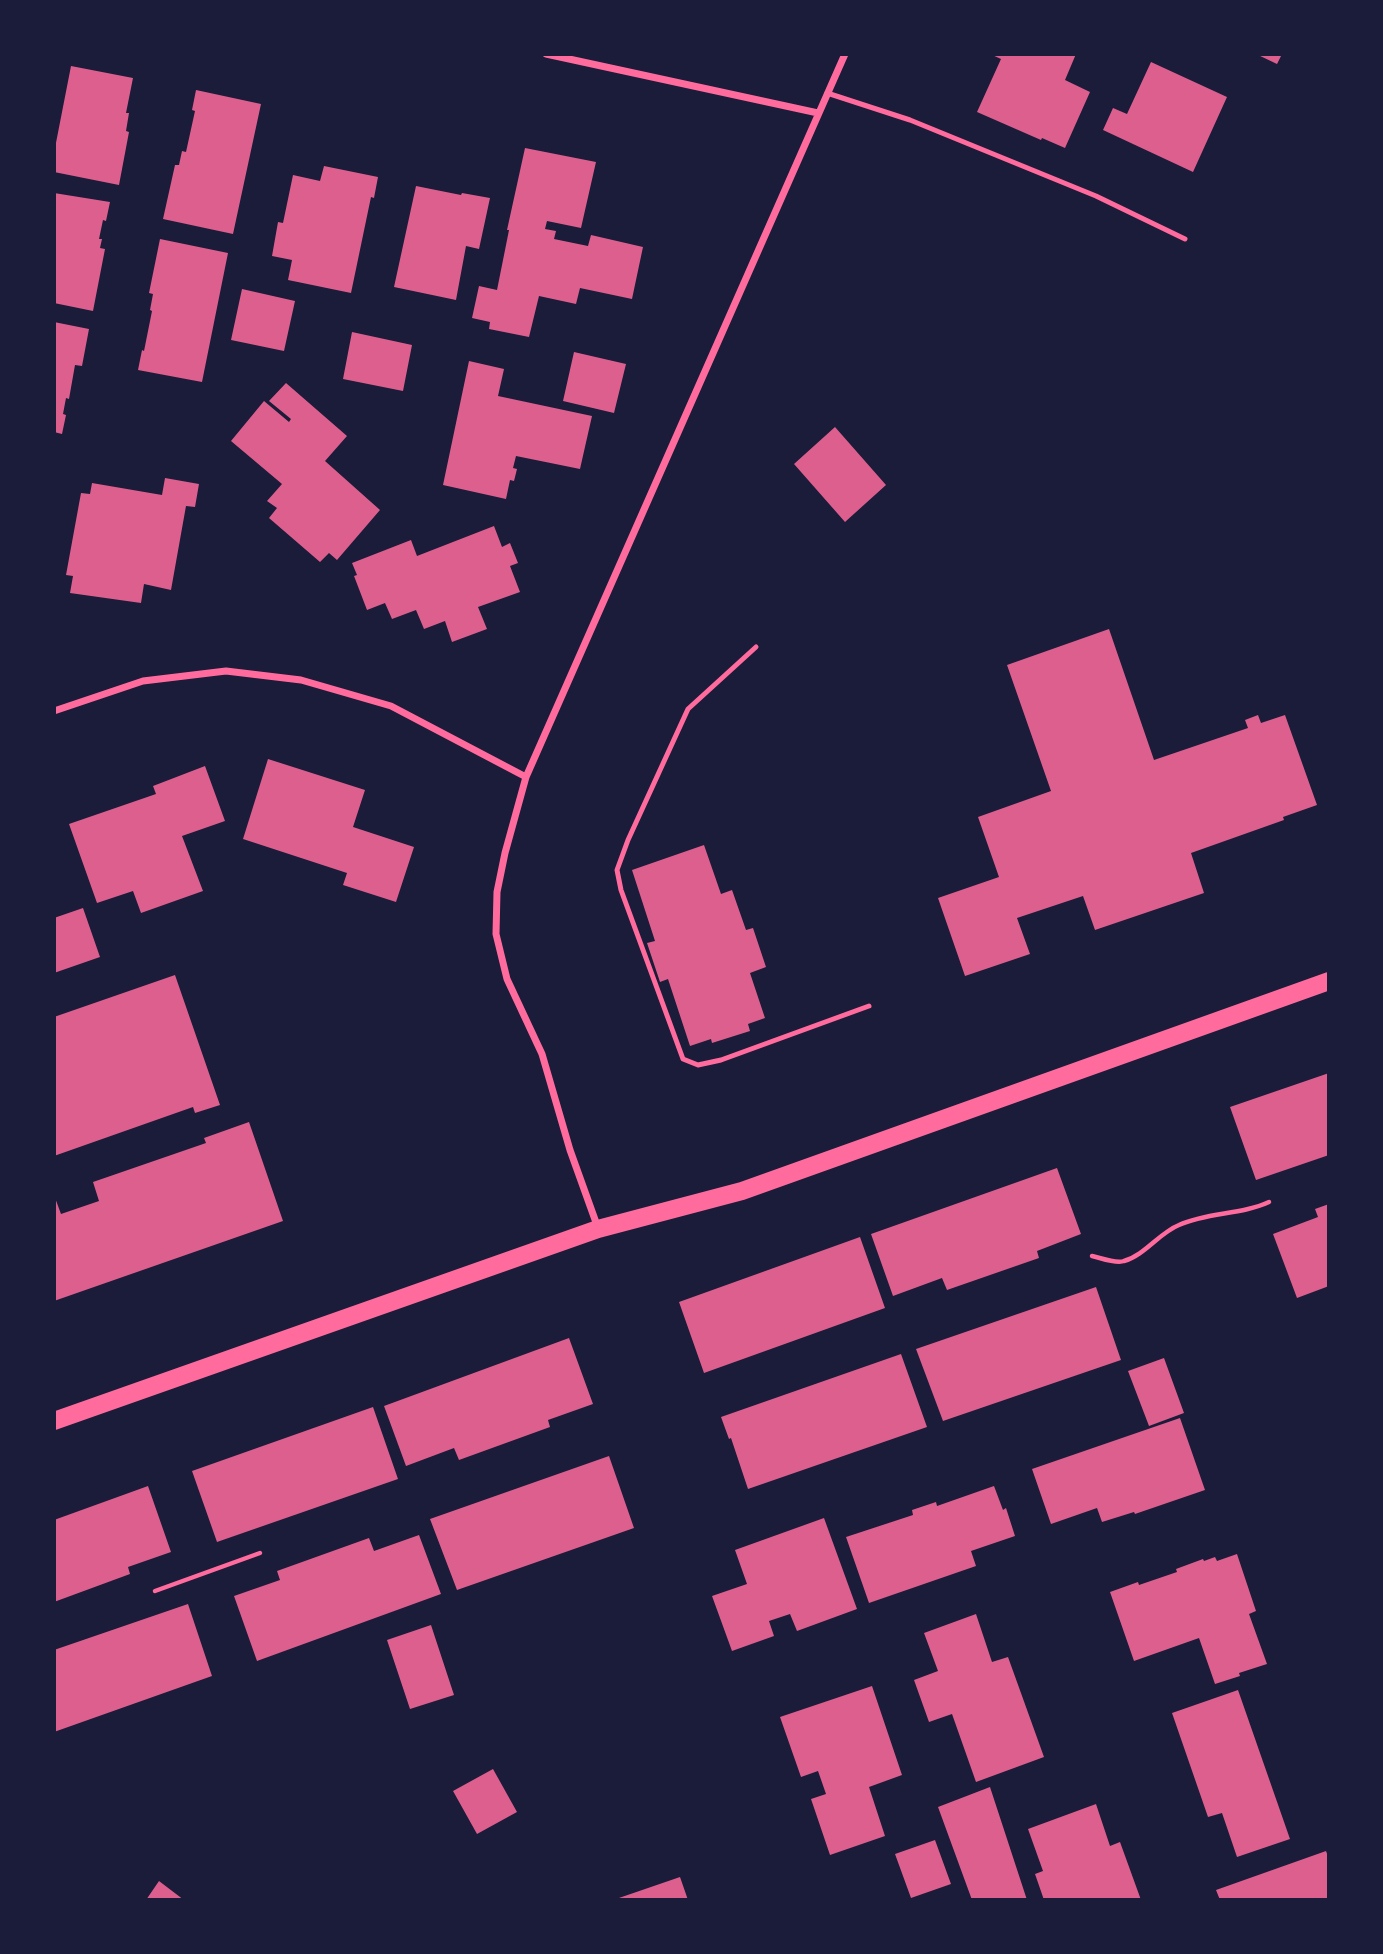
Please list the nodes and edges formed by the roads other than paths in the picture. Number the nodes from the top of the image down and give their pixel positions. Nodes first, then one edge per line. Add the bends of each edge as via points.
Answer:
1 (546, 54) edge
2 (845, 54) edge
3 (827, 93) junction
4 (818, 113) junction
5 (1185, 239) dead end
6 (756, 647) dead end
7 (54, 711) edge
8 (526, 778) junction
9 (1329, 981) edge
10 (869, 1006) dead end
11 (598, 1229) junction
12 (54, 1421) edge

1 - 4 street
2 - 3 street
3 - 4 street
3 - 5 lane via 911,120 1096,196
4 - 8 street
6 - 10 lane via 688,709 624,850 617,870 621,890 683,1059 698,1065 721,1060
7 - 8 street via 143,681 226,671 301,680 391,706
8 - 11 street via 497,892 496,934 507,979 542,1054
9 - 11 main road via 742,1191
11 - 12 main road

